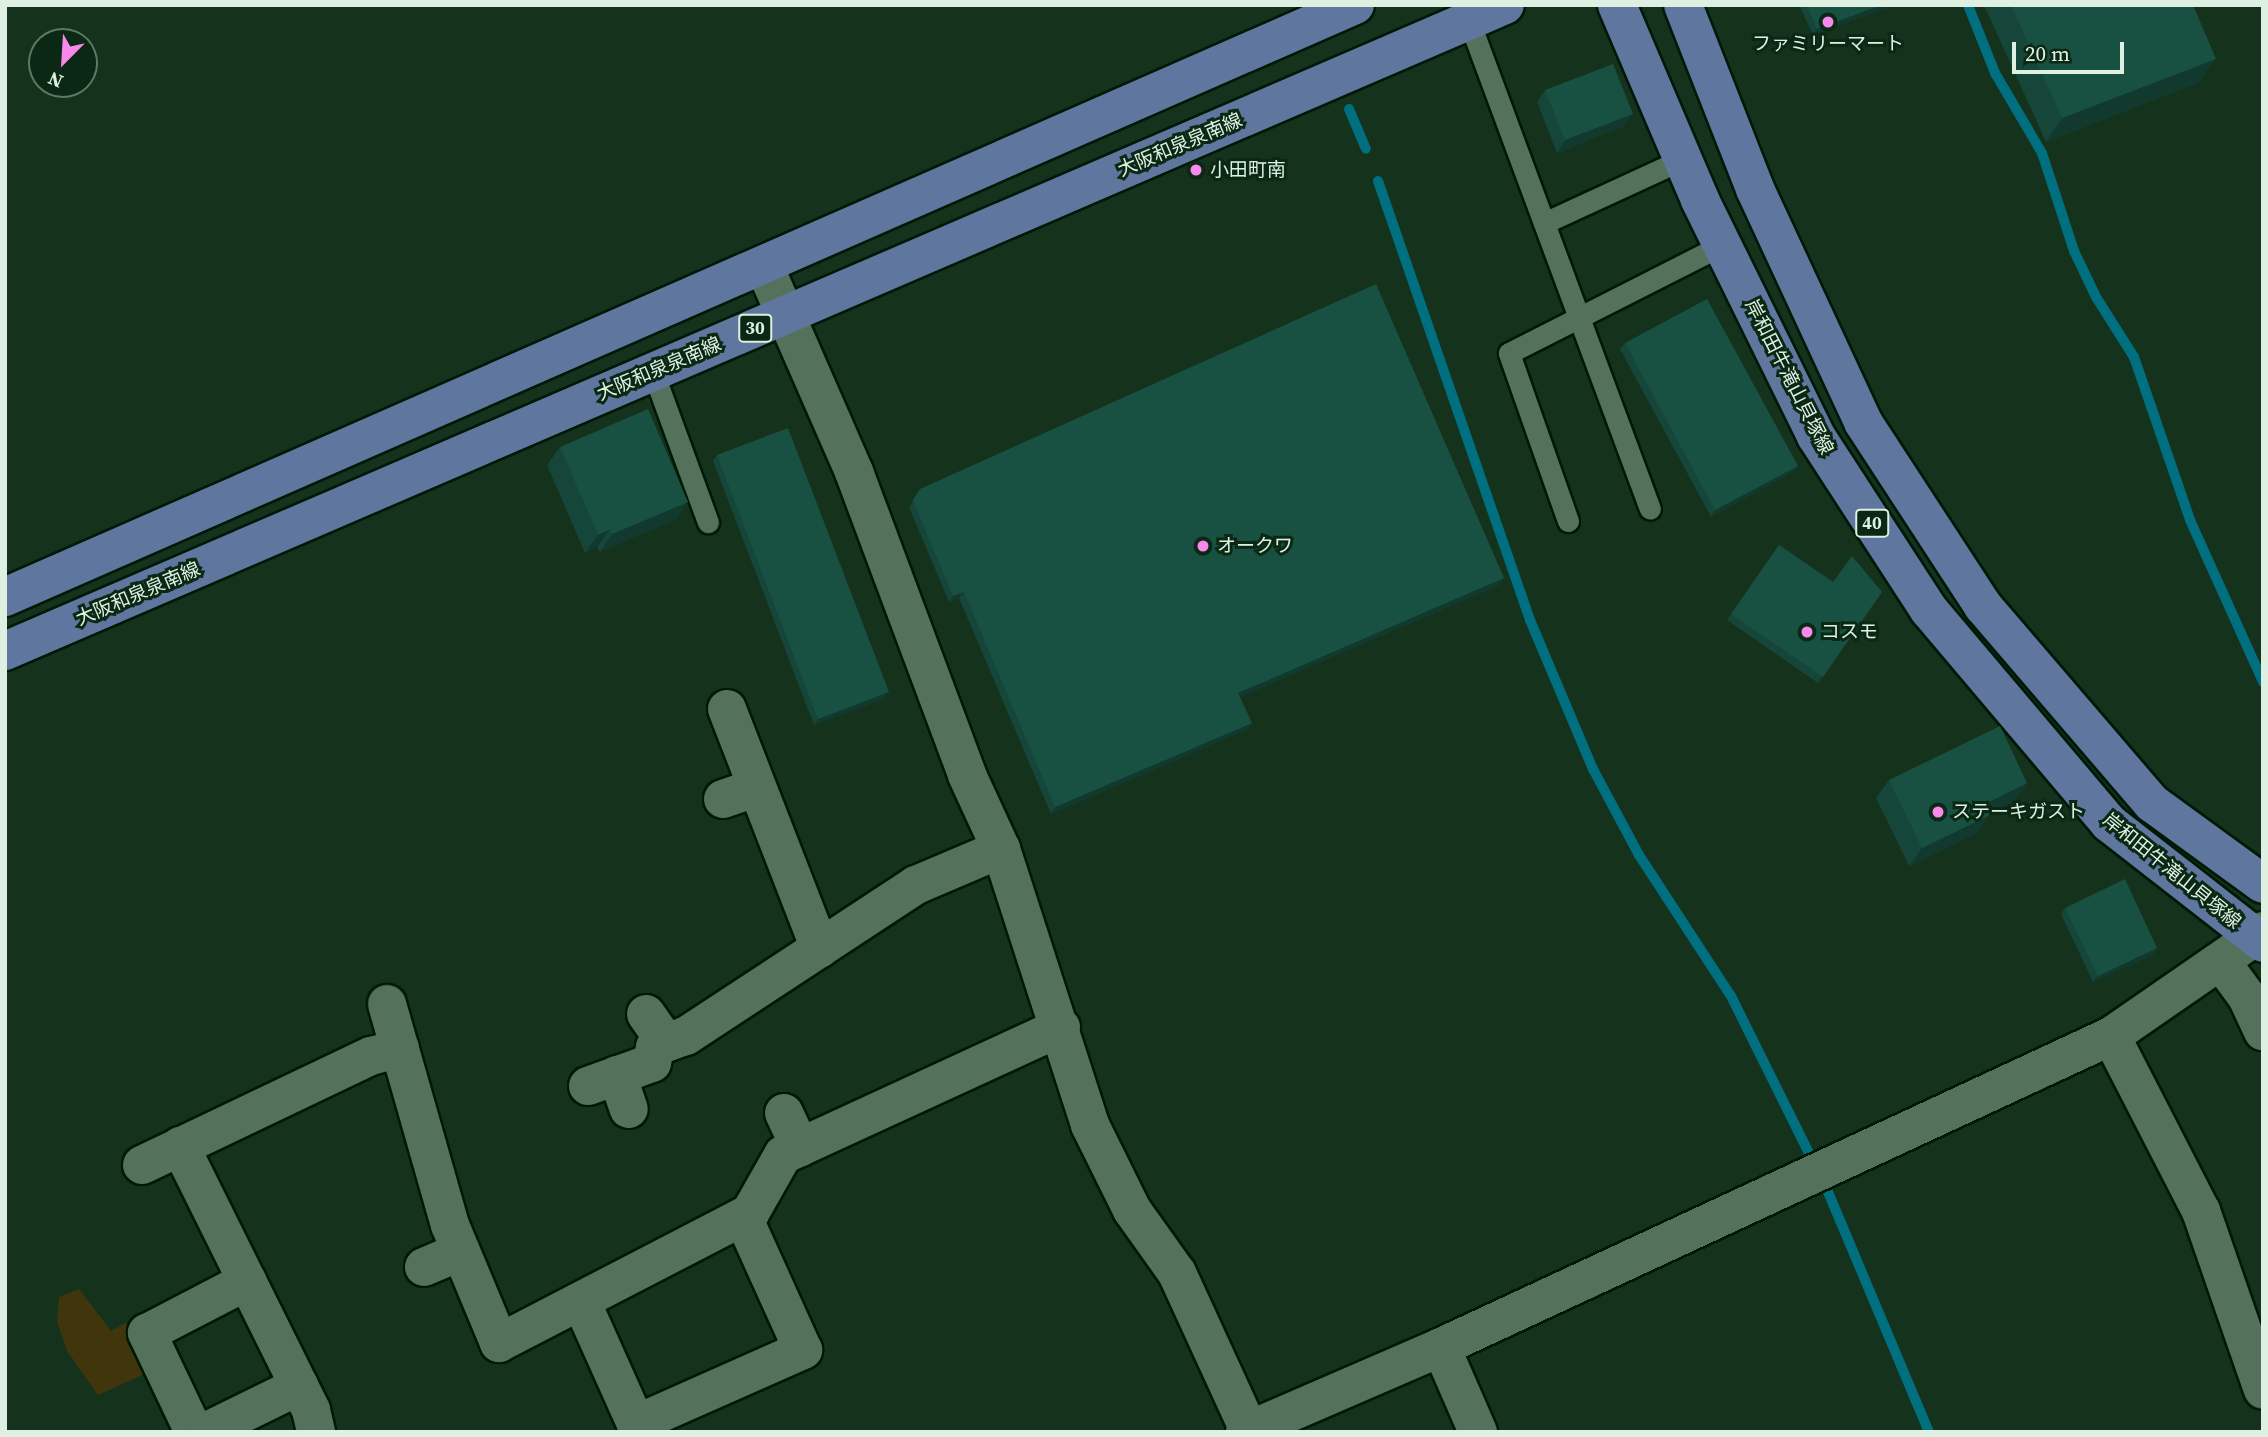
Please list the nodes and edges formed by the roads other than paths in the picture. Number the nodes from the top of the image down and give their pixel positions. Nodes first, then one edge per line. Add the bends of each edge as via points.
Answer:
1 (1355, 5) edge
2 (1505, 5) edge
3 (1617, 5) edge
4 (1683, 5) edge
5 (1469, 21) junction
6 (1683, 159) junction
7 (1544, 223) junction
8 (1722, 245) junction
9 (765, 268) junction
10 (785, 314) junction
11 (1579, 318) junction
12 (653, 372) junction
13 (1650, 509) dead end
14 (1569, 521) dead end
15 (708, 523) dead end
16 (5, 597) edge
17 (5, 651) edge
18 (727, 709) dead end
19 (1001, 849) junction
20 (2263, 884) edge
21 (2261, 938) edge
22 (820, 949) junction
23 (2222, 963) junction
24 (387, 1004) dead end
25 (1061, 1027) junction
26 (2263, 1032) edge
27 (2111, 1036) junction
28 (400, 1048) junction
29 (611, 1090) dead end
30 (784, 1113) dead end
31 (180, 1146) junction
32 (800, 1147) junction
33 (142, 1165) dead end
34 (743, 1217) junction
35 (460, 1252) junction
36 (424, 1267) dead end
37 (247, 1282) junction
38 (581, 1301) junction
39 (1441, 1347) junction
40 (2262, 1385) edge
41 (299, 1386) junction
42 (1247, 1431) edge
43 (194, 1432) edge
44 (205, 1432) edge
45 (316, 1432) edge
46 (1478, 1432) edge

1 - 9 main road
2 - 5 main road, 大阪和泉泉南線 / 30
3 - 6 main road, 岸和田牛滝山貝塚線 / 40
4 - 20 main road, 40 via 1755,189 1863,422 1983,606 2152,803
5 - 7 lane
5 - 10 main road, 大阪和泉泉南線 / 30
6 - 7 lane
6 - 8 main road, 岸和田牛滝山貝塚線 / 40
7 - 11 lane
8 - 11 lane
8 - 21 main road, 岸和田牛滝山貝塚線 / 40 via 1816,436 1929,610 2109,823
9 - 10 street
9 - 16 main road
10 - 12 main road, 大阪和泉泉南線 / 30
10 - 19 street via 854,472 967,775
11 - 13 lane
11 - 14 lane via 1509,354
12 - 15 lane
12 - 17 main road, 大阪和泉泉南線 / 30
18 - 22 street via 740,793
19 - 22 street via 916,885
19 - 25 street
21 - 23 street
22 - 29 street via 686,1036 656,1029 652,1063
23 - 26 street via 2247,997
23 - 27 street
24 - 28 street
25 - 32 street
25 - 42 street via 1090,1125 1132,1210 1177,1273
27 - 39 street
27 - 40 street via 2201,1211
28 - 31 street via 371,1056
28 - 35 street
30 - 32 street
31 - 33 street
31 - 37 street
32 - 34 street via 783,1155 750,1213
34 - 38 street
34 - 38 street via 803,1350 636,1424
35 - 36 street
35 - 38 street via 499,1343
37 - 41 street
37 - 43 street via 147,1333
39 - 42 street
39 - 46 street
41 - 44 street
41 - 45 street

